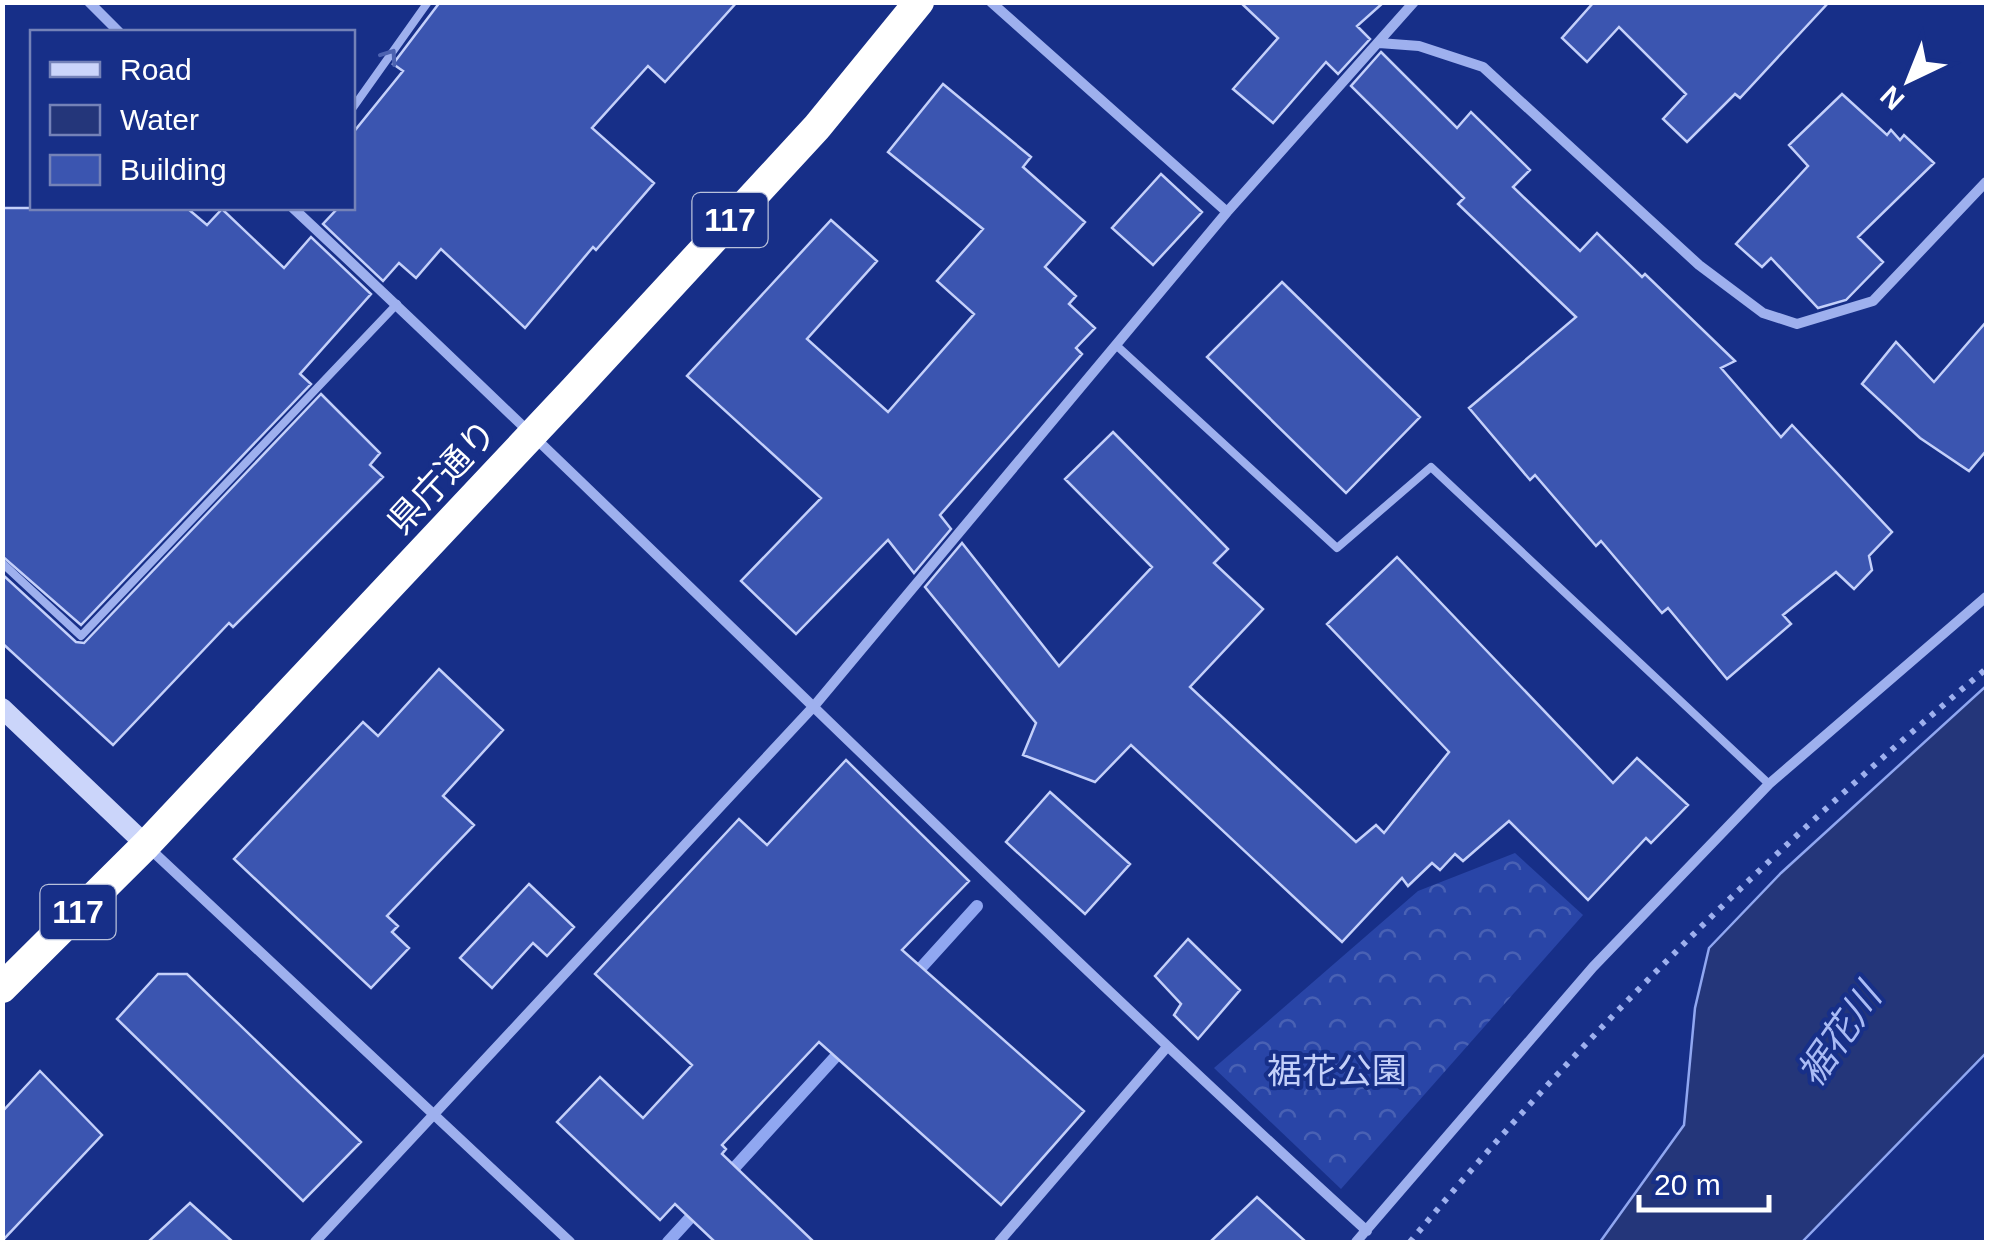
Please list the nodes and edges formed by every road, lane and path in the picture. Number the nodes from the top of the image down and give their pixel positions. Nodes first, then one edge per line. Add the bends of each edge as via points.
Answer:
1 (89, 2) edge
2 (428, 2) edge
3 (919, 2) edge
4 (991, 2) edge
5 (1414, 2) edge
6 (116, 30) edge
7 (1378, 43) junction
8 (355, 105) edge
9 (1986, 182) edge
10 (295, 210) edge
11 (1226, 212) junction
12 (396, 304) junction
13 (1116, 344) junction
14 (535, 432) junction
15 (2, 563) edge
16 (1986, 596) edge
17 (1986, 669) edge
18 (815, 705) junction
19 (2, 708) edge
20 (1769, 784) junction
21 (146, 845) junction
22 (6, 984) edge
23 (1166, 1047) junction
24 (435, 1118) junction
25 (1366, 1230) junction
26 (316, 1242) edge
27 (570, 1242) edge
28 (999, 1242) edge
29 (1356, 1242) edge
30 (1410, 1242) edge

1 - 6 street
8 -> 2 lane
3 - 14 highway, 県庁通り / 117 via 817,127
4 - 11 street
5 - 7 street
7 - 9 street via 1419,46 1484,67 1699,265 1763,313 1797,324 1874,301
7 - 11 street
10 - 12 street
11 - 13 street
12 - 14 street
12 - 15 lane via 81,636
13 - 18 street
13 - 20 lane via 1337,548 1431,467
14 - 18 street
14 - 21 highway, 県庁通り / 117
16 - 20 street
17 - 30 path via 1849,783 1660,969 1490,1146
18 - 23 street
18 - 24 street
19 - 21 street
20 - 25 street via 1593,967
21 - 22 highway, 県庁通り / 117
21 - 24 street
23 - 25 street
23 - 28 street
24 - 26 street
24 - 27 street
25 - 29 street

